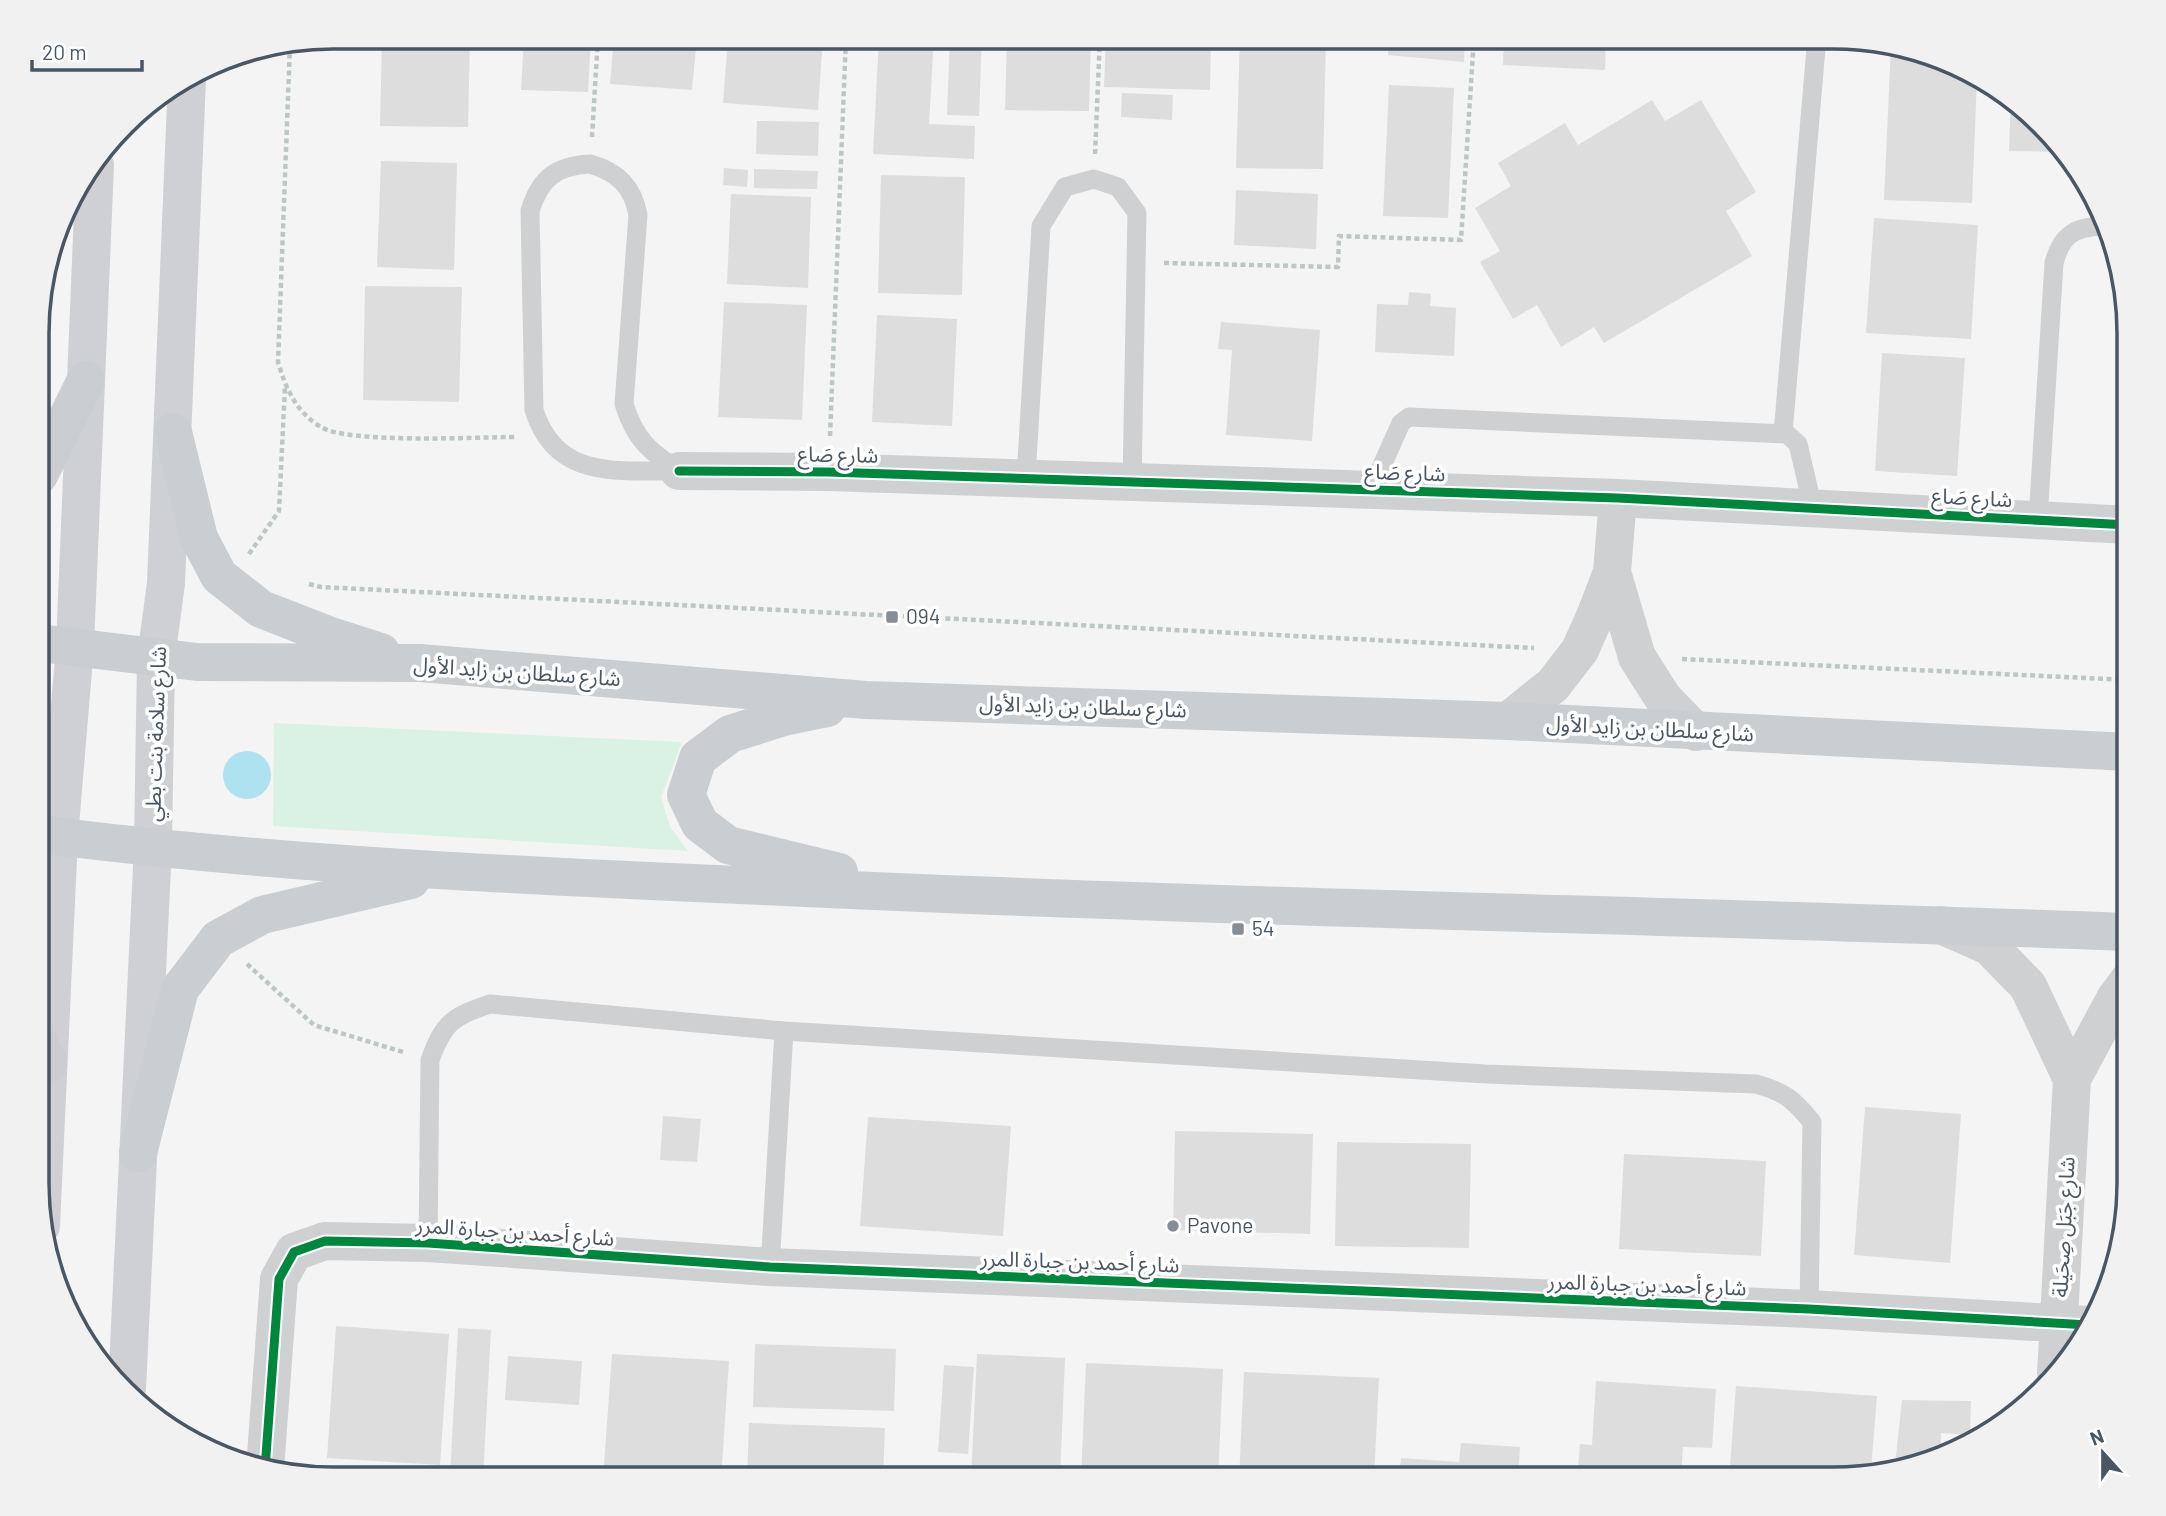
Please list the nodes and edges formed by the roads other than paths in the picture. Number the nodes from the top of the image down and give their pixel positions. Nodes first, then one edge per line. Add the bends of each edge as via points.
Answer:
1 (1816, 49) edge
2 (187, 90) edge
3 (94, 179) edge
4 (2096, 226) edge
5 (86, 380) junction
6 (173, 432) junction
7 (1783, 433) junction
8 (49, 455) edge
9 (679, 471) junction
10 (1026, 478) junction
11 (1132, 482) junction
12 (1371, 489) junction
13 (1618, 498) junction
14 (1813, 508) junction
15 (2038, 519) junction
16 (2117, 524) edge
17 (1612, 572) junction
18 (57, 645) edge
19 (156, 658) junction
20 (420, 663) junction
21 (866, 699) junction
22 (1508, 721) junction
23 (1696, 732) junction
24 (2117, 751) edge
25 (49, 836) edge
26 (153, 846) junction
27 (445, 872) junction
28 (948, 895) junction
29 (1941, 925) junction
30 (2117, 932) edge
31 (2117, 996) edge
32 (784, 1031) junction
33 (2072, 1079) junction
34 (138, 1153) junction
35 (428, 1243) junction
36 (770, 1267) junction
37 (1809, 1310) junction
38 (2074, 1324) edge
39 (2067, 1344) edge
40 (127, 1379) edge
41 (266, 1459) edge

1 - 7 lane
2 - 6 main road, شارع سلامة بنت بطي
3 - 5 main road
4 - 15 lane, شارع صَاع via 2065,237 2054,263
5 - 8 main road
5 - 18 main road
6 - 19 main road, شارع سلامة بنت بطي via 166,583
6 - 20 main road via 199,538 219,576 261,609
7 - 12 lane via 1409,417 1401,423
7 - 14 lane via 1798,444
9 - 9 lane, شارع صَاع via 640,441 624,404 638,215 635,201 628,187 605,168 573,165 544,181 530,211 533,395 539,424 556,449 585,466
9 - 10 street, شارع صَاع
10 - 11 street, شارع صَاع
10 - 11 lane via 1041,226 1066,187 1094,179 1118,187 1137,213
11 - 12 street, شارع صَاع
12 - 13 street, شارع صَاع
13 - 14 street, شارع صَاع
13 - 17 street
14 - 15 street, شارع صَاع
15 - 16 street, شارع صَاع
17 - 22 street via 1580,650 1553,685
17 - 23 street via 1637,657 1663,698
18 - 19 main road, شارع سلطان بن زايد الأول
18 - 25 main road
19 - 20 main road, شارع سلطان بن زايد الأول via 216,663
19 - 26 main road, شارع سلامة بنت بطي
20 - 21 main road, شارع سلطان بن زايد الأول
21 - 22 main road, شارع سلطان بن زايد الأول
21 - 28 main road via 730,734 698,758 687,795 700,824 727,845
22 - 23 main road, شارع سلطان بن زايد الأول
23 - 24 main road, شارع سلطان بن زايد الأول
25 - 26 main road
26 - 27 main road
26 - 34 main road, شارع سلامة بنت بطي
27 - 28 main road
27 - 34 main road via 262,915 218,939 180,989
28 - 29 main road
29 - 30 main road
29 - 33 street, شارع جَبَل صِحَيلة via 1989,946 2028,986
31 - 33 street, شارع جَبَل صِحَيلة
32 - 35 lane via 490,1004 459,1014 440,1034 430,1060
32 - 36 lane
32 - 37 lane via 1486,1074 1756,1084 1779,1090 1812,1122
33 - 38 street, شارع جَبَل صِحَيلة
34 - 40 main road, شارع سلامة بنت بطي
35 - 36 street, شارع أحمد بن جبارة المرر
35 - 41 street, شارع أحمد بن جبارة المرر via 325,1241 294,1252 279,1279
36 - 37 street, شارع أحمد بن جبارة المرر
37 - 38 street, شارع أحمد بن جبارة المرر
38 - 39 street, شارع جَبَل صِحَيلة

